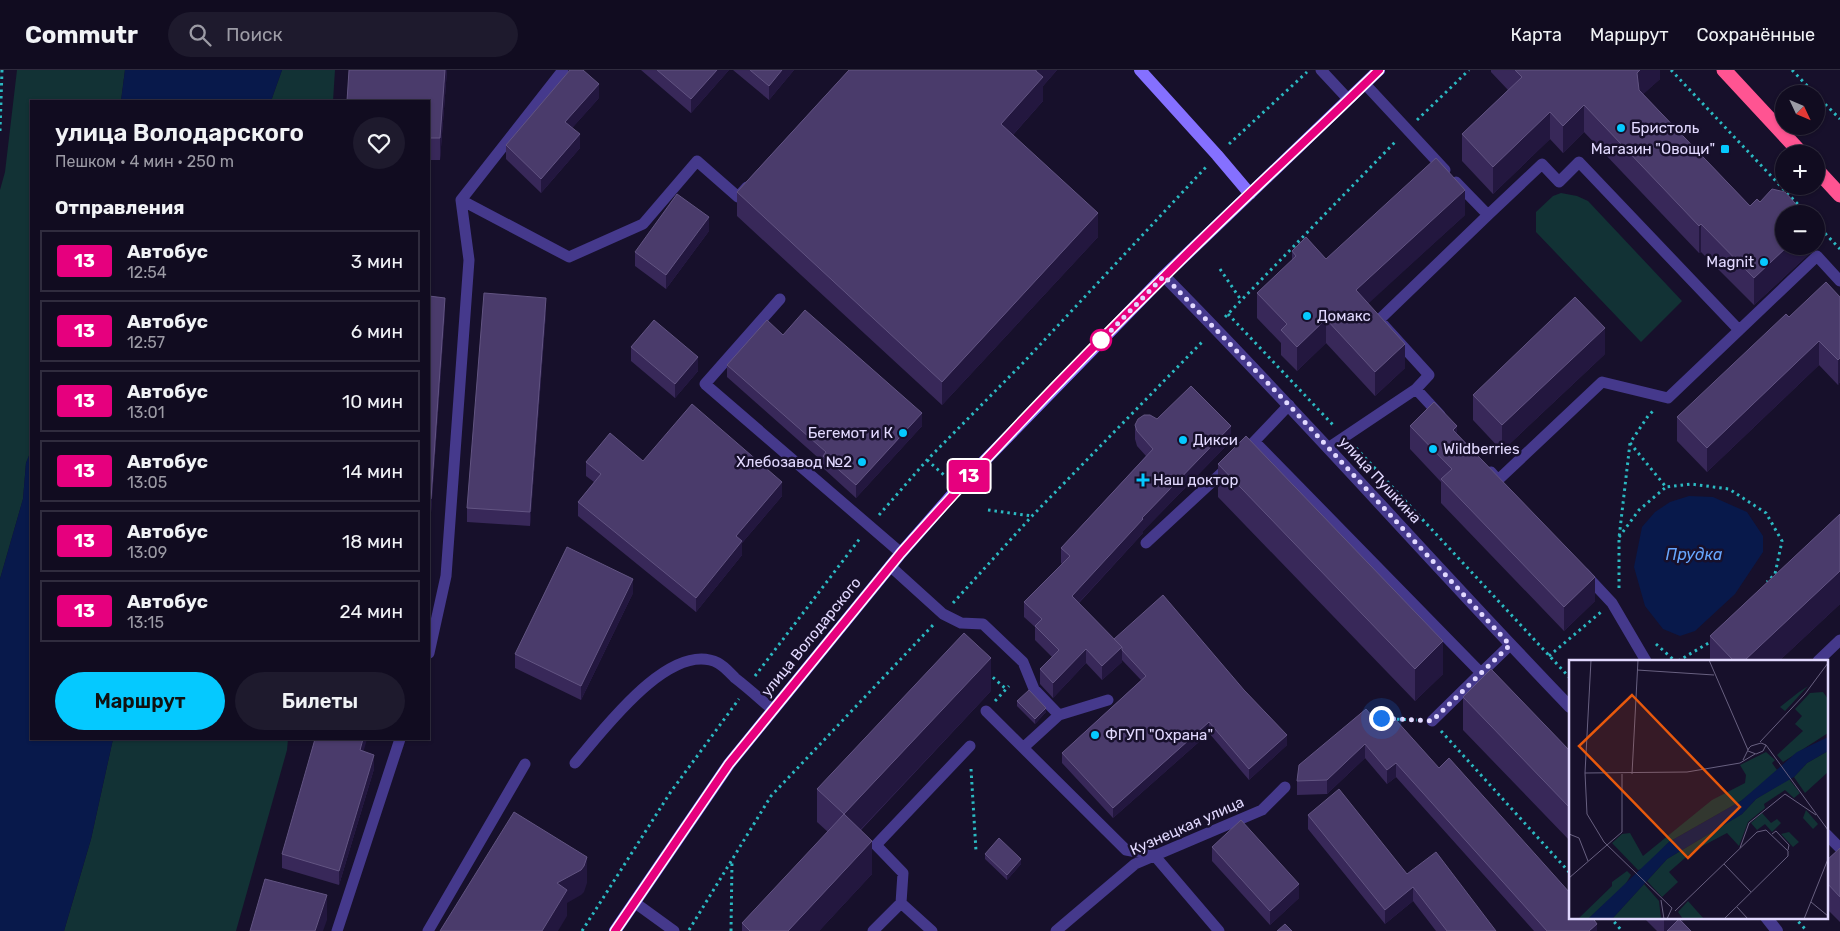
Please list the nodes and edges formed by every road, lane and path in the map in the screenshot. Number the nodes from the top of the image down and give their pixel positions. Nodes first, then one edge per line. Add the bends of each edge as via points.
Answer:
1 (2, 70) edge
2 (563, 70) edge
3 (1140, 70) edge
4 (1309, 70) edge
5 (1321, 70) edge
6 (1379, 70) edge
7 (1469, 70) edge
8 (1671, 70) edge
9 (1724, 70) edge
10 (1792, 70) edge
11 (1365, 84) junction
12 (1807, 85) edge
13 (1348, 99) junction
14 (1825, 103) edge
15 (1840, 119) edge
16 (0, 130) edge
17 (1407, 130) junction
18 (1794, 145) edge
19 (1217, 155) junction
20 (757, 176) edge
21 (1825, 179) edge
22 (1250, 194) junction
23 (1840, 195) edge
24 (461, 200) junction
25 (1798, 205) edge
26 (1488, 216) junction
27 (1825, 233) edge
28 (1840, 249) edge
29 (1220, 269) dead end
30 (1164, 276) junction
31 (1840, 281) edge
32 (780, 299) dead end
33 (1241, 300) junction
34 (1228, 314) junction
35 (1215, 328) junction
36 (1739, 330) junction
37 (1416, 389) junction
38 (1668, 398) junction
39 (1289, 405) junction
40 (1448, 424) edge
41 (1344, 436) junction
42 (1254, 442) junction
43 (1630, 443) junction
44 (1328, 448) junction
45 (927, 460) dead end
46 (1485, 466) edge
47 (944, 476) dead end
48 (1666, 487) junction
49 (988, 510) dead end
50 (1032, 516) junction
51 (1619, 538) junction
52 (1146, 542) dead end
53 (901, 553) junction
54 (890, 566) junction
55 (1579, 567) edge
56 (1763, 588) edge
57 (1612, 603) junction
58 (943, 614) junction
59 (1717, 636) edge
60 (1840, 640) edge
61 (1510, 645) junction
62 (430, 648) edge
63 (1550, 656) junction
64 (1645, 660) edge
65 (1680, 660) edge
66 (1819, 660) edge
67 (985, 669) edge
68 (1481, 673) junction
69 (1569, 677) edge
70 (1006, 689) dead end
71 (1108, 700) dead end
72 (1569, 706) edge
73 (773, 710) junction
74 (986, 711) dead end
75 (1059, 715) junction
76 (1363, 717) edge
77 (1432, 721) junction
78 (400, 740) edge
79 (970, 746) joint
80 (1024, 747) junction
81 (575, 763) dead end
82 (525, 764) dead end
83 (1285, 787) dead end
84 (1828, 836) edge
85 (1840, 848) edge
86 (976, 850) dead end
87 (1154, 855) junction
88 (732, 860) junction
89 (1569, 872) edge
90 (634, 902) junction
91 (901, 903) junction
92 (1611, 918) edge
93 (1767, 918) edge
94 (1795, 918) edge
95 (1775, 930) edge
96 (337, 931) edge
97 (428, 931) edge
98 (615, 931) edge
99 (674, 931) edge
100 (689, 931) edge
101 (731, 931) edge
102 (874, 931) edge
103 (932, 931) edge
104 (1056, 931) edge
105 (1220, 931) edge
106 (1622, 931) edge
107 (1807, 931) edge

1 - 16 path
2 - 24 lane
3 - 19 main road
4 - 19 path
5 - 13 lane
6 - 11 main road, улица Володарского
7 - 17 path
8 - 25 path
9 - 18 highway
10 - 12 path
11 - 13 main road, улица Володарского
11 - 17 lane
13 - 22 main road, улица Володарского
14 - 15 path
17 - 26 lane
17 - 33 path
19 - 22 main road
20 - 24 lane via 738,197 697,161 643,224 569,257
21 - 23 highway
22 - 30 main road, улица Володарского
24 - 62 lane via 469,260 446,576
26 - 36 lane via 1542,164 1559,182 1579,162
26 - 37 lane via 1379,320 1429,375
27 - 28 path
29 - 33 path
30 - 35 street, улица Пушкина
30 - 53 main road, улица Володарского via 1002,442
31 - 36 lane via 1817,256
32 - 53 lane via 705,384
33 - 34 path
34 - 35 path
34 - 41 path
35 - 39 street, улица Пушкина
35 - 50 path
36 - 38 lane
37 - 40 lane
37 - 41 lane
38 - 43 path via 1648,416
38 - 46 lane via 1602,382 1501,484
39 - 42 lane
39 - 44 street, улица Пушкина
41 - 44 lane
41 - 63 path
42 - 52 lane
42 - 68 lane
43 - 48 path
43 - 51 path
44 - 61 street, улица Пушкина
45 - 47 path
48 - 51 path via 1639,510
48 - 56 path via 1691,484 1729,489 1766,513 1782,541 1775,574
49 - 50 path
50 - 58 path
51 - 57 path via 1619,588
53 - 54 main road, улица Володарского
54 - 58 lane
54 - 73 main road, улица Володарского
55 - 57 lane
57 - 63 path
57 - 64 lane
58 - 75 lane via 961,623 983,624 1023,662 1034,689
58 - 88 path via 771,796
59 - 65 path
60 - 66 lane
61 - 68 lane
61 - 72 street, улица Пушкина
63 - 69 path
67 - 70 path
68 - 77 lane
71 - 75 lane
73 - 81 lane via 718,663 691,660 676,664 646,686
73 - 90 main road, улица Володарского via 729,764
74 - 80 lane
75 - 80 lane
76 - 77 path
77 - 89 path
78 - 96 lane
79 - 86 path
79 - 91 lane via 876,845 903,873
80 - 87 lane via 1126,850
82 - 97 lane
83 - 87 lane, Кузнецкая улица via 1262,810
84 - 85 lane
87 - 104 lane, Кузнецкая улица via 1134,864
87 - 105 lane
88 - 100 path
88 - 101 path
90 - 98 main road, улица Володарского
90 - 99 lane
91 - 102 lane
91 - 103 lane
92 - 106 path
93 - 95 street
94 - 107 path

